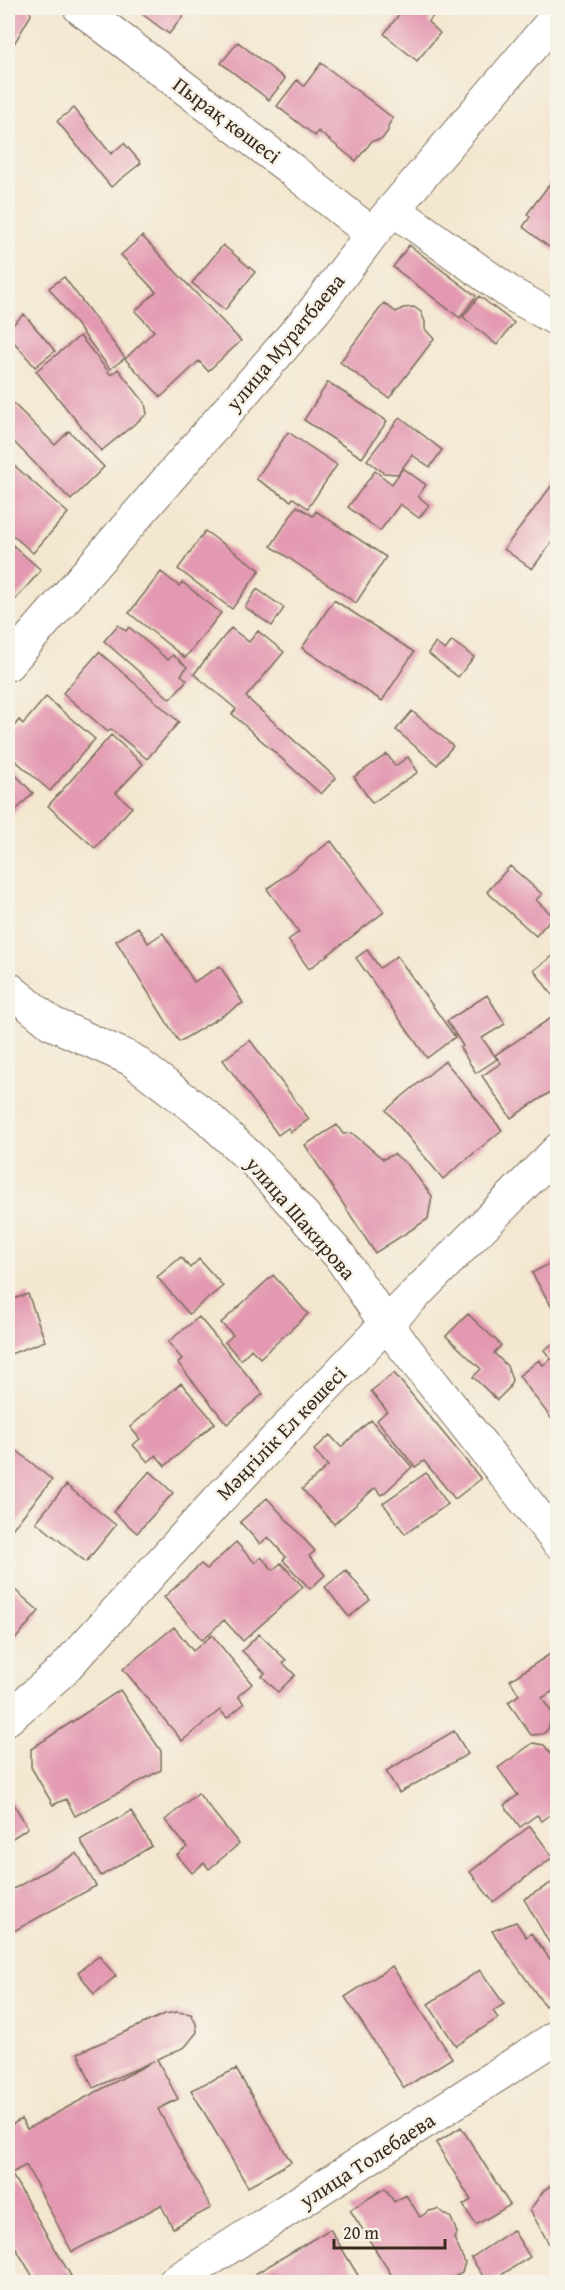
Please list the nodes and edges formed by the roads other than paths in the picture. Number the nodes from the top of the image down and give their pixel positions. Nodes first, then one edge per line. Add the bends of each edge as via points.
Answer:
1 (80, 8) edge
2 (558, 15) edge
3 (393, 209) junction
4 (372, 234) junction
5 (558, 320) edge
6 (8, 664) edge
7 (8, 988) edge
8 (558, 1150) edge
9 (386, 1324) junction
10 (558, 1542) edge
11 (8, 1718) edge
12 (558, 2036) edge
13 (176, 2283) edge

1 - 4 street, Пырақ көшесі
2 - 3 street, улица Муратбаева
3 - 4 street, улица Муратбаева
3 - 5 street via 513,295
4 - 6 street, улица Муратбаева via 315,310
7 - 9 street, улица Шакирова via 51,1023 131,1059 206,1116 259,1166 339,1255
8 - 9 street, Мәңгілік Ел көшесі
9 - 10 street, улица Шакирова
9 - 11 street, Мәңгілік Ел көшесі via 62,1671
12 - 13 street, улица Толебаева

